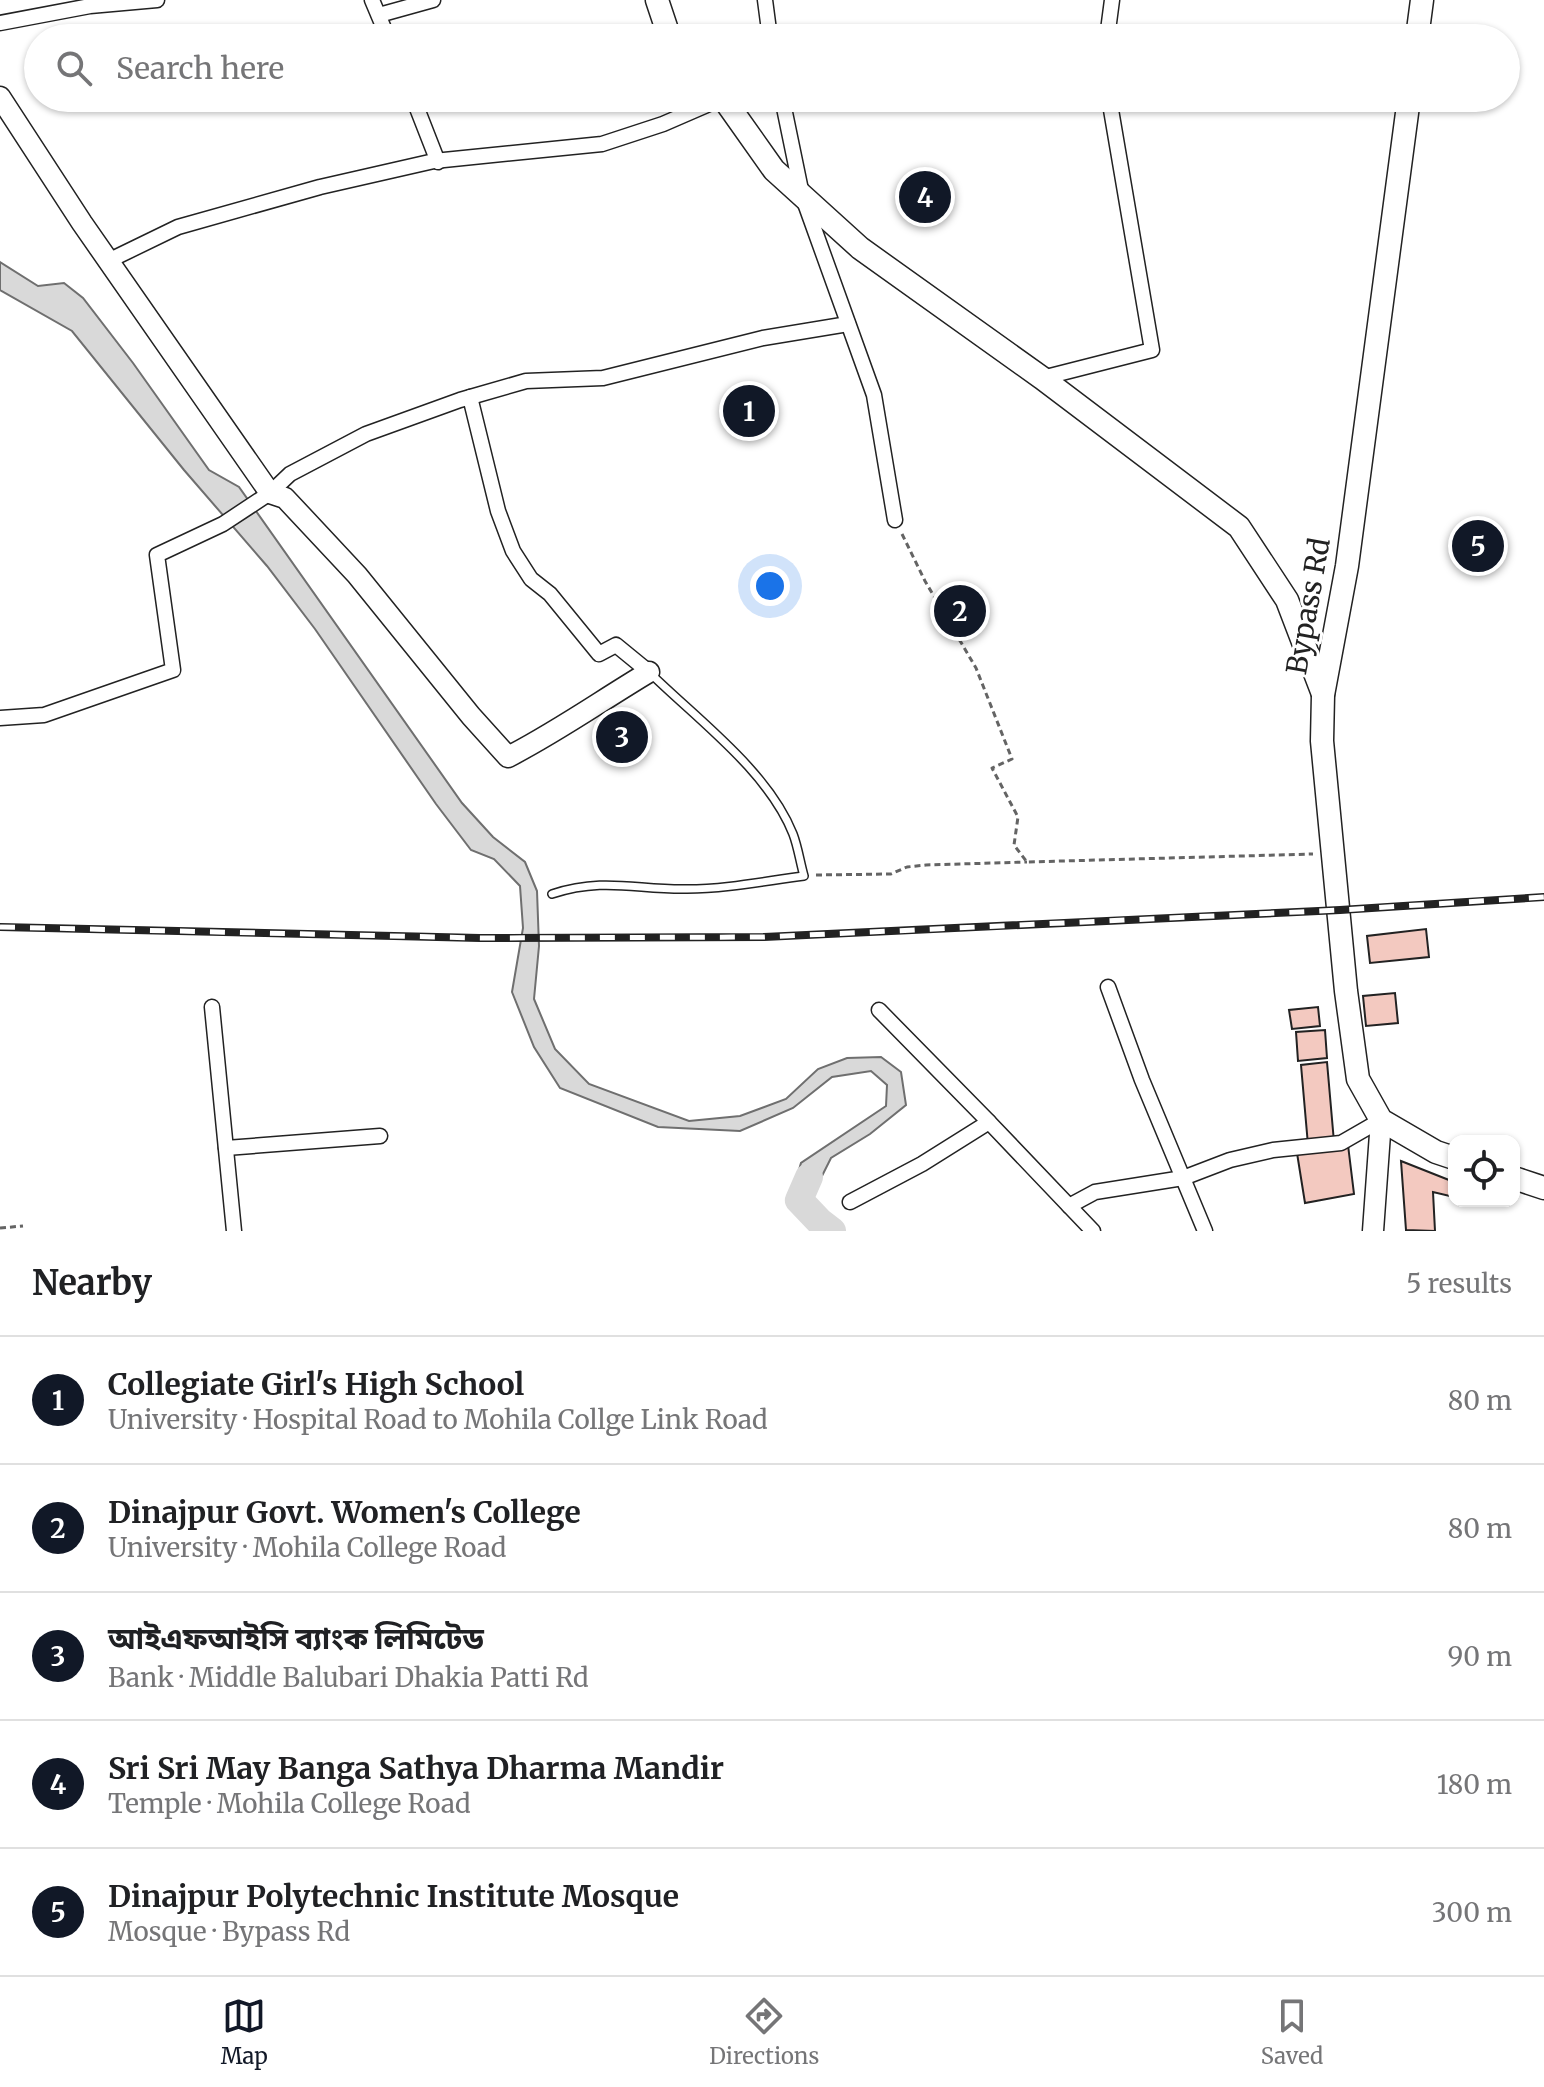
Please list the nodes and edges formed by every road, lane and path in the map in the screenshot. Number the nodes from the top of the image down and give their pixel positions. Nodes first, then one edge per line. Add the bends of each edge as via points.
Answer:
1 (157, 0) edge
2 (372, 0) edge
3 (433, 0) edge
4 (657, 0) edge
5 (765, 0) edge
6 (1112, 0) edge
7 (1422, 0) edge
8 (379, 15) junction
9 (0, 23) edge
10 (383, 24) edge
11 (665, 24) edge
12 (768, 24) edge
13 (1109, 24) edge
14 (1419, 24) edge
15 (0, 97) edge
16 (418, 112) edge
17 (691, 112) edge
18 (733, 112) edge
19 (785, 112) edge
20 (1111, 112) edge
21 (1407, 112) edge
22 (438, 162) junction
23 (802, 195) junction
24 (108, 261) junction
25 (848, 324) junction
26 (1042, 378) junction
27 (470, 397) junction
28 (270, 493) junction
29 (895, 520) joint
30 (649, 672) junction
31 (1323, 695) junction
32 (0, 718) edge
33 (1334, 853) junction
34 (1027, 862) junction
35 (804, 876) junction
36 (552, 894) dead end
37 (1108, 987) dead end
38 (212, 1007) dead end
39 (879, 1010) dead end
40 (1381, 1120) junction
41 (989, 1122) junction
42 (380, 1136) dead end
43 (226, 1148) junction
44 (1448, 1156) edge
45 (1183, 1178) junction
46 (1520, 1180) edge
47 (1544, 1188) edge
48 (850, 1202) dead end
49 (1069, 1206) junction
50 (23, 1226) dead end
51 (0, 1228) edge
52 (234, 1231) edge
53 (1093, 1231) edge
54 (1205, 1231) edge
55 (1373, 1231) edge

1 - 9 street
2 - 8 street
3 - 8 street
4 - 11 main road
5 - 12 street
6 - 13 street
7 - 14 main road
8 - 10 street
15 - 24 street
16 - 22 street
17 - 22 street via 602,144
18 - 23 main road via 774,170
19 - 23 street
20 - 26 street via 1152,350
21 - 31 main road, Bypass Rd via 1347,566
22 - 24 street via 320,187 178,227
23 - 25 street
23 - 26 main road via 860,248
24 - 28 street
25 - 27 street via 763,338 603,378 526,381
25 - 29 street via 874,395
26 - 31 main road via 1239,527 1287,600
27 - 28 street via 366,434 290,474
27 - 30 street via 498,511 525,570 599,654 616,645
28 - 30 street via 285,498 357,575 508,757
28 - 32 street via 223,524 157,555 173,670 44,715
29 - 34 path via 976,668 1012,759 992,768 1018,817 1014,845
30 - 35 lane via 770,792 793,834
31 - 33 main road, Bypass Rd via 1322,741
33 - 34 path
33 - 40 main road, Bypass Rd via 1358,1079
34 - 35 path
35 - 36 lane via 684,889 597,884
37 - 45 street
38 - 43 street
39 - 41 street
40 - 44 main road
40 - 45 street via 1341,1143 1273,1150
40 - 55 street
41 - 48 street
41 - 49 street
42 - 43 street
43 - 52 street
45 - 49 street via 1095,1192
45 - 54 street
46 - 47 main road
49 - 53 street
50 - 51 path

